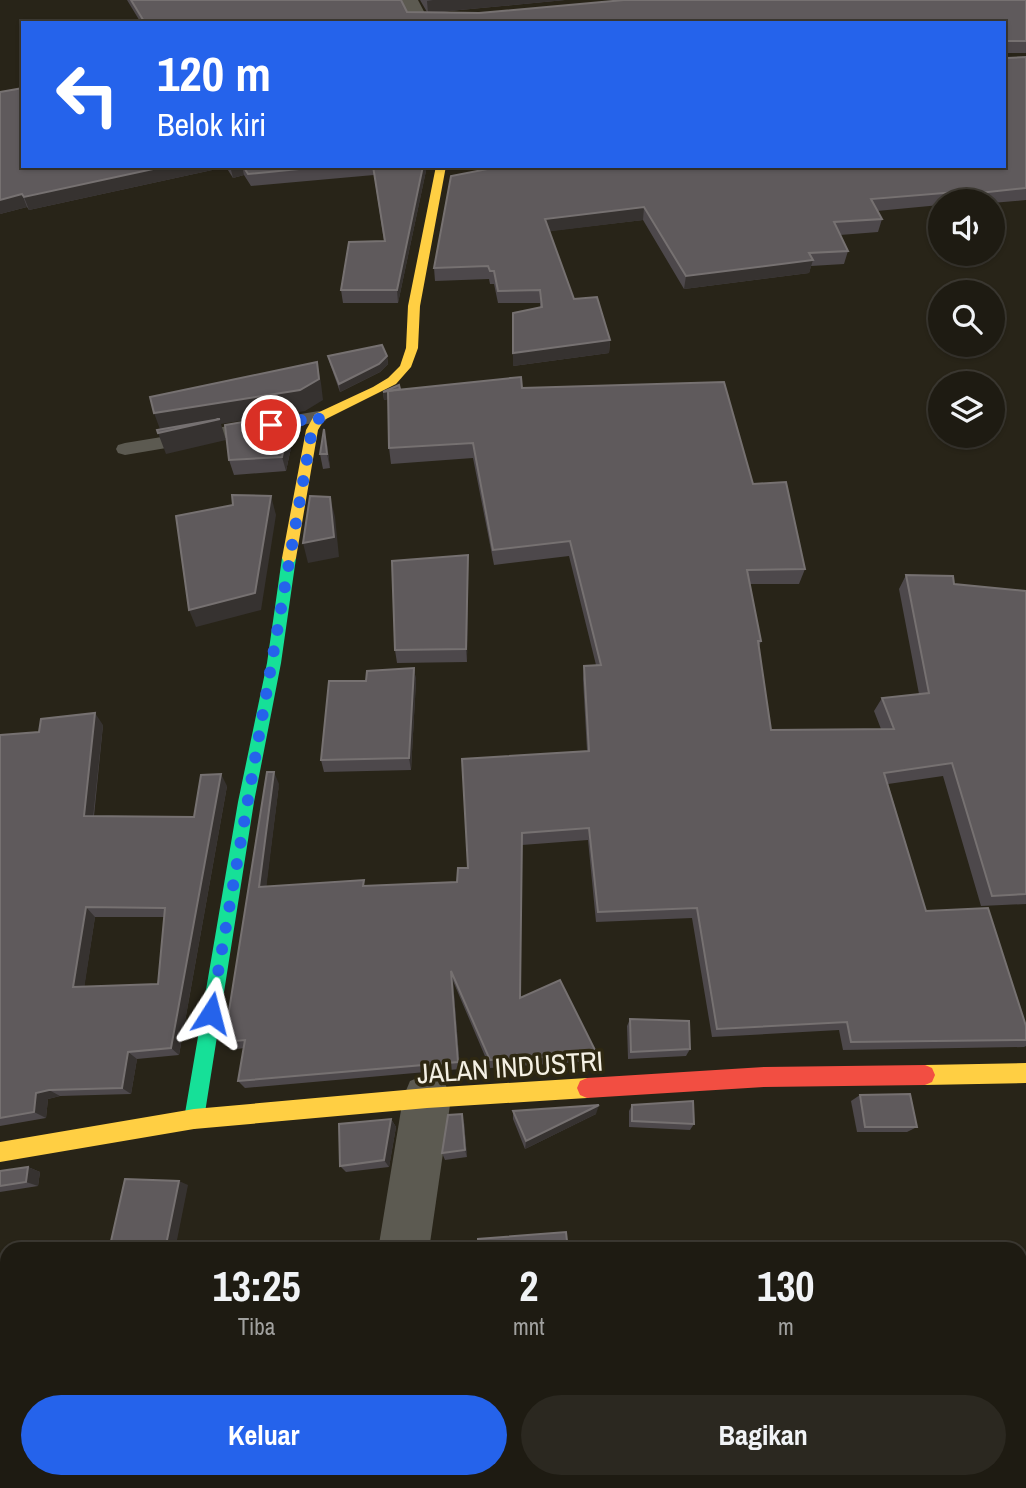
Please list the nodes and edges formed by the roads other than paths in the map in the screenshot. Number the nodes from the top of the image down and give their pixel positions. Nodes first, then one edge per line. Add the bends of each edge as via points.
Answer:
1 (408, 0) edge
2 (424, 21) edge
3 (446, 176) edge
4 (320, 417) junction
5 (125, 449) dead end
6 (1026, 1073) edge
7 (427, 1098) junction
8 (194, 1119) junction
9 (0, 1152) edge
10 (404, 1242) edge

1 - 2 street
3 - 4 street via 414,306 412,348 405,367 377,390
4 - 5 lane
4 - 8 street via 312,430 294,524
6 - 7 street, JALAN INDUSTRI via 764,1077
7 - 8 street, JALAN INDUSTRI
7 - 10 street
8 - 9 street, JALAN INDUSTRI

